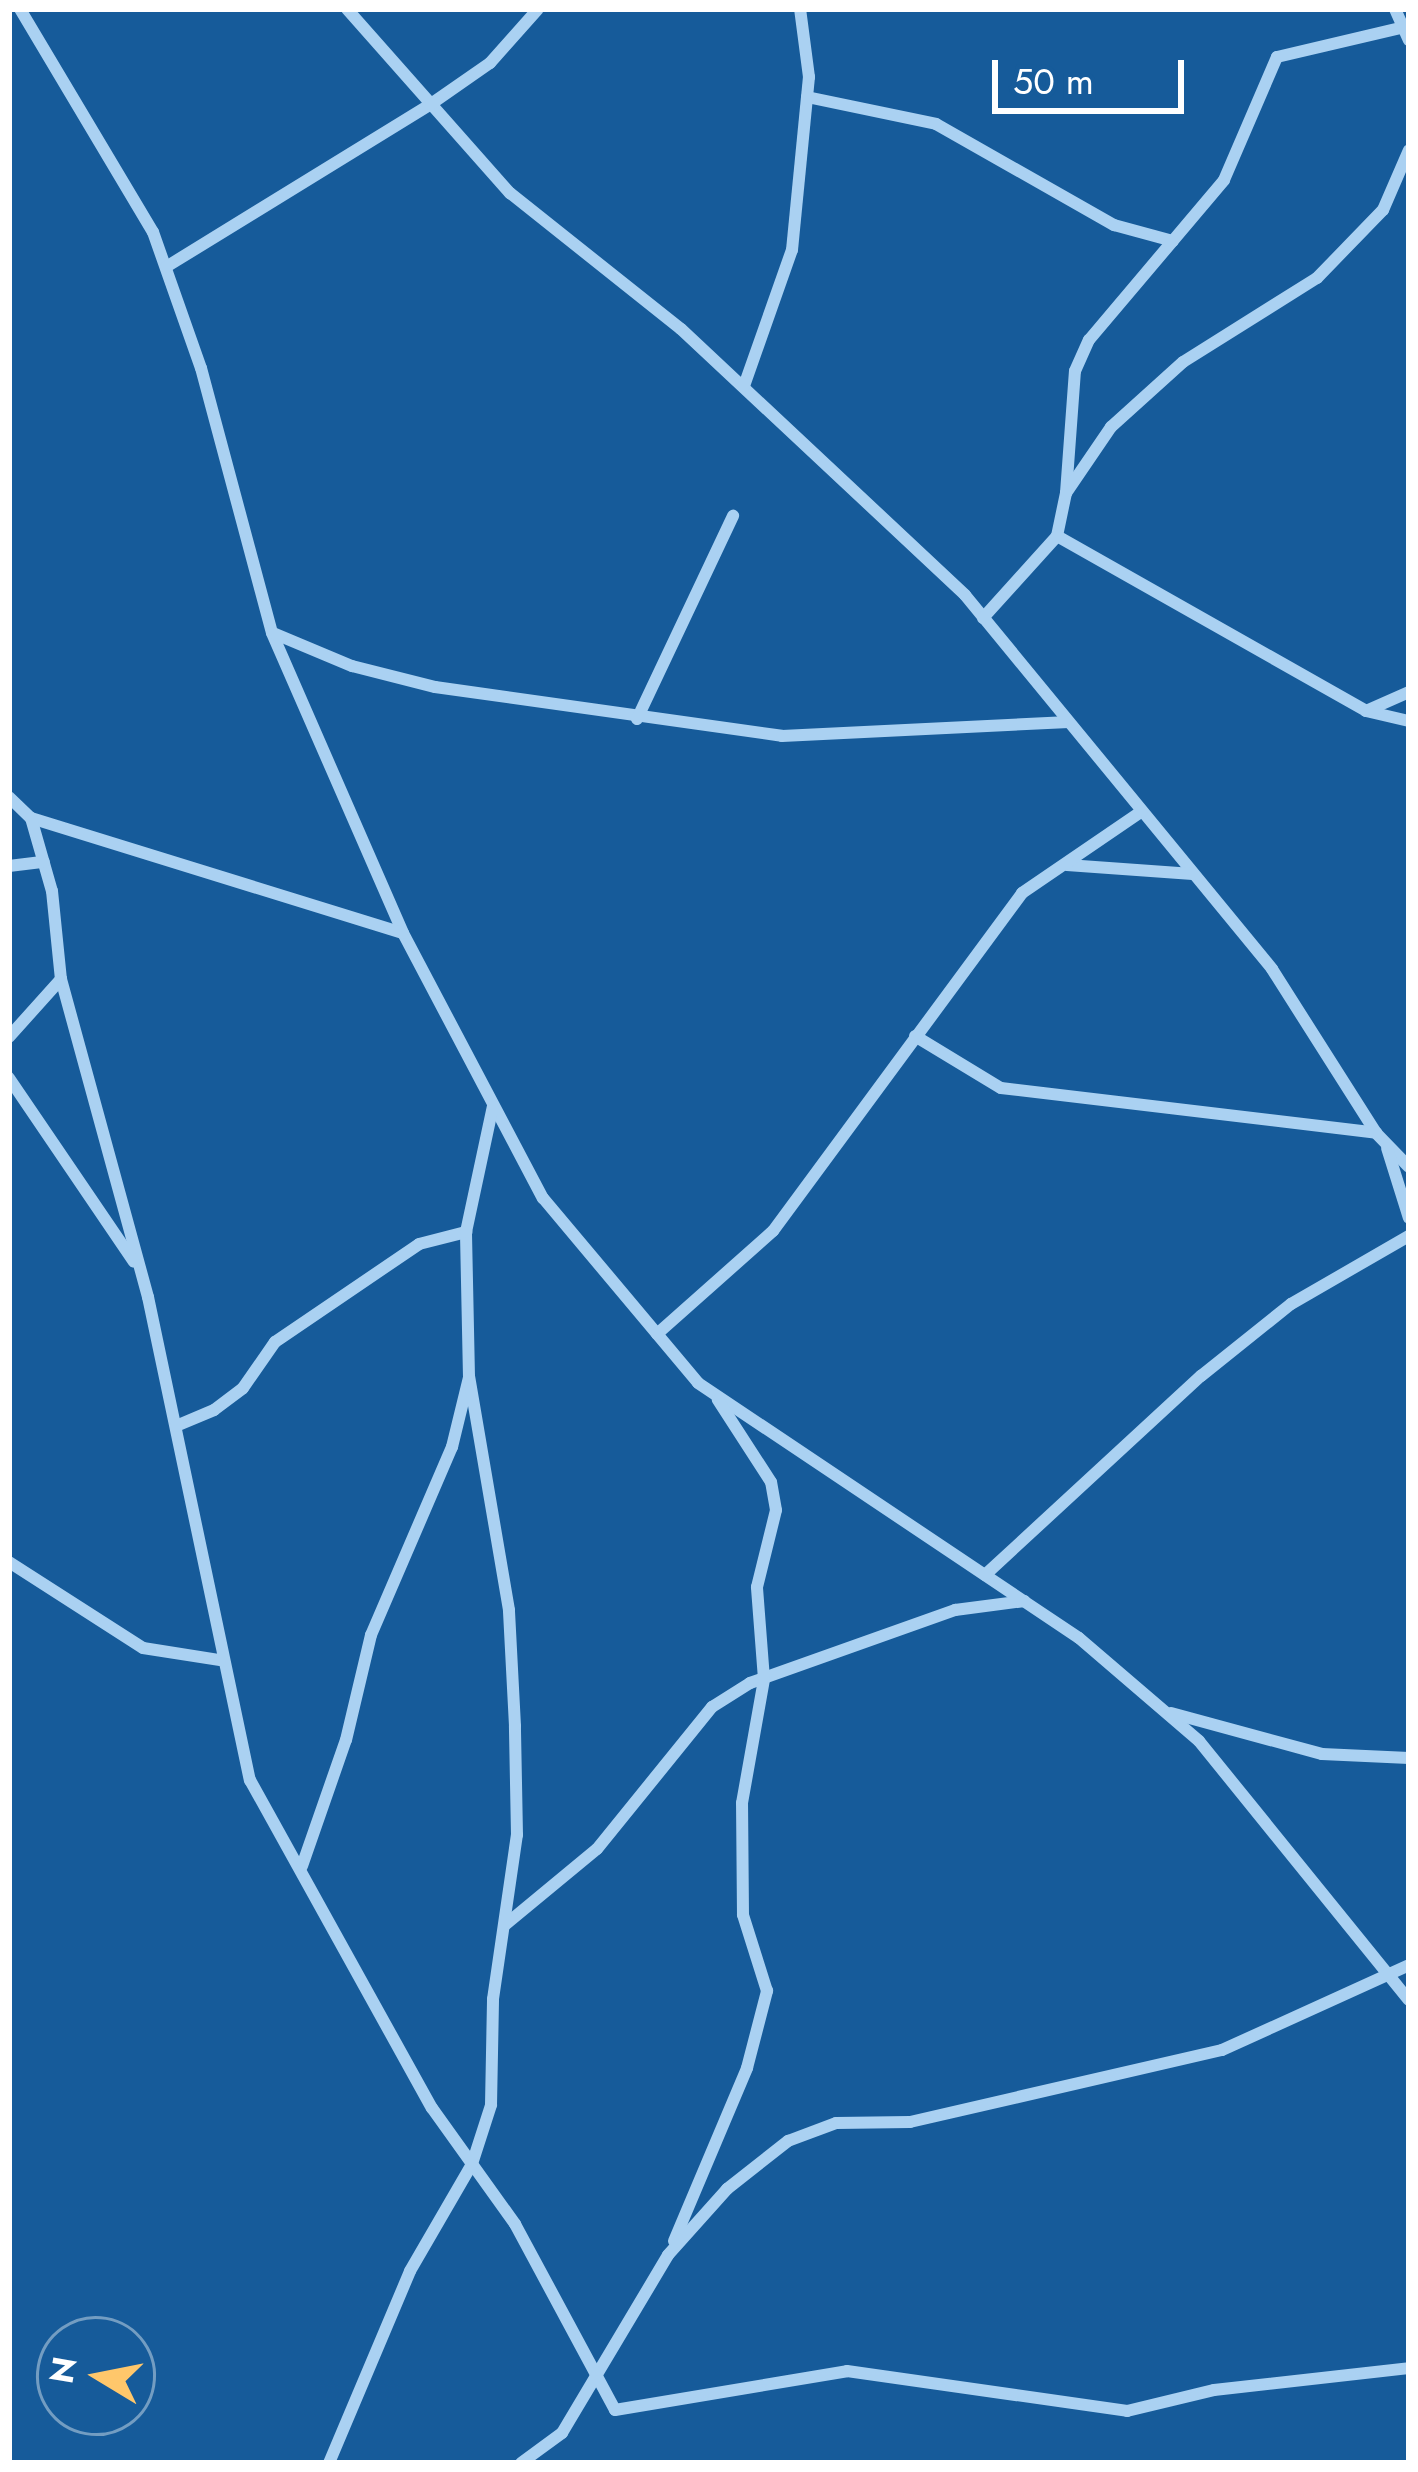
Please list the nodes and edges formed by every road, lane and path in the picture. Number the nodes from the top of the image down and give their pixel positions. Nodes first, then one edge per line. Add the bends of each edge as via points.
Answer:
1 (20, 9) edge
2 (347, 9) edge
3 (538, 9) edge
4 (800, 9) edge
5 (1395, 9) edge
6 (1407, 31) edge
7 (807, 98) junction
8 (431, 104) junction
9 (1409, 150) edge
10 (1173, 241) junction
11 (166, 267) junction
12 (743, 386) junction
13 (1066, 493) junction
14 (733, 516) dead end
15 (1057, 536) junction
16 (983, 618) junction
17 (272, 633) junction
18 (1409, 692) edge
19 (1366, 711) junction
20 (637, 719) junction
21 (1409, 721) edge
22 (1069, 722) junction
23 (9, 797) edge
24 (1142, 811) junction
25 (31, 818) junction
26 (44, 862) junction
27 (1066, 864) junction
28 (9, 866) edge
29 (1193, 874) junction
30 (403, 933) junction
31 (61, 979) junction
32 (915, 1036) junction
33 (9, 1037) edge
34 (9, 1078) edge
35 (494, 1105) junction
36 (1376, 1133) junction
37 (1386, 1147) junction
38 (1409, 1168) edge
39 (1409, 1218) edge
40 (466, 1232) junction
41 (1409, 1236) edge
42 (141, 1273) junction
43 (657, 1334) junction
44 (469, 1378) junction
45 (715, 1394) junction
46 (176, 1426) junction
47 (9, 1562) edge
48 (985, 1575) junction
49 (1024, 1601) junction
50 (220, 1660) junction
51 (764, 1678) junction
52 (1164, 1711) junction
53 (1409, 1758) edge
54 (302, 1866) junction
55 (505, 1925) junction
56 (1409, 1966) edge
57 (1390, 1974) junction
58 (1409, 2000) edge
59 (472, 2164) junction
60 (668, 2254) junction
61 (1409, 2368) edge
62 (592, 2376) junction
63 (329, 2463) edge
64 (521, 2463) edge

1 - 11 street
2 - 8 street
3 - 8 street via 490,63
4 - 7 street
5 - 6 street
6 - 10 street via 1277,57 1224,180
7 - 10 street via 936,124 1114,225
7 - 12 street via 792,250
8 - 11 street
8 - 12 street via 510,194
9 - 13 street via 1383,210 1316,278 1183,362 1111,427
10 - 13 street via 1089,340 1075,371
11 - 17 street
12 - 16 street via 885,512
13 - 15 street
14 - 20 street
15 - 16 street
15 - 19 street
16 - 22 street
17 - 20 street via 352,666 435,686
17 - 30 street
18 - 19 street
19 - 21 street
20 - 22 street via 782,736
22 - 24 street
23 - 25 street
24 - 27 street
24 - 29 street
25 - 26 street
25 - 30 street
26 - 28 street
26 - 31 street
27 - 29 street
27 - 32 street via 1022,893 991,928
29 - 36 street via 1272,969
30 - 35 street
31 - 33 street
31 - 42 street
32 - 36 street via 1001,1088
32 - 43 street via 773,1231
34 - 42 street
35 - 40 street
35 - 43 street via 543,1198
36 - 37 street
37 - 38 street
37 - 39 street
40 - 44 street
40 - 46 street via 419,1244 275,1342 243,1388 214,1410
41 - 48 street via 1291,1304 1219,1361
42 - 46 street
43 - 45 street
44 - 54 street via 452,1448 371,1635 346,1740
44 - 55 street via 508,1610 517,1835
45 - 48 street
45 - 51 street via 774,1496 775,1533 757,1587
46 - 50 street
47 - 50 street via 143,1648
48 - 49 street
49 - 51 street via 955,1610
49 - 52 street
50 - 54 street via 250,1780
51 - 55 street via 712,1706 597,1849
51 - 60 street via 742,1803 741,1892 764,1967 764,2013
52 - 53 street via 1322,1754
52 - 57 street via 1199,1741
54 - 59 street via 432,2108
55 - 59 street via 490,2105
56 - 57 street
57 - 58 street
57 - 60 street via 1222,2050 910,2122 836,2123 804,2135 727,2188
59 - 62 street via 515,2224
59 - 63 street via 418,2254
60 - 62 street
61 - 62 street via 1214,2390 1127,2411 847,2371 623,2413
62 - 64 street via 562,2433

